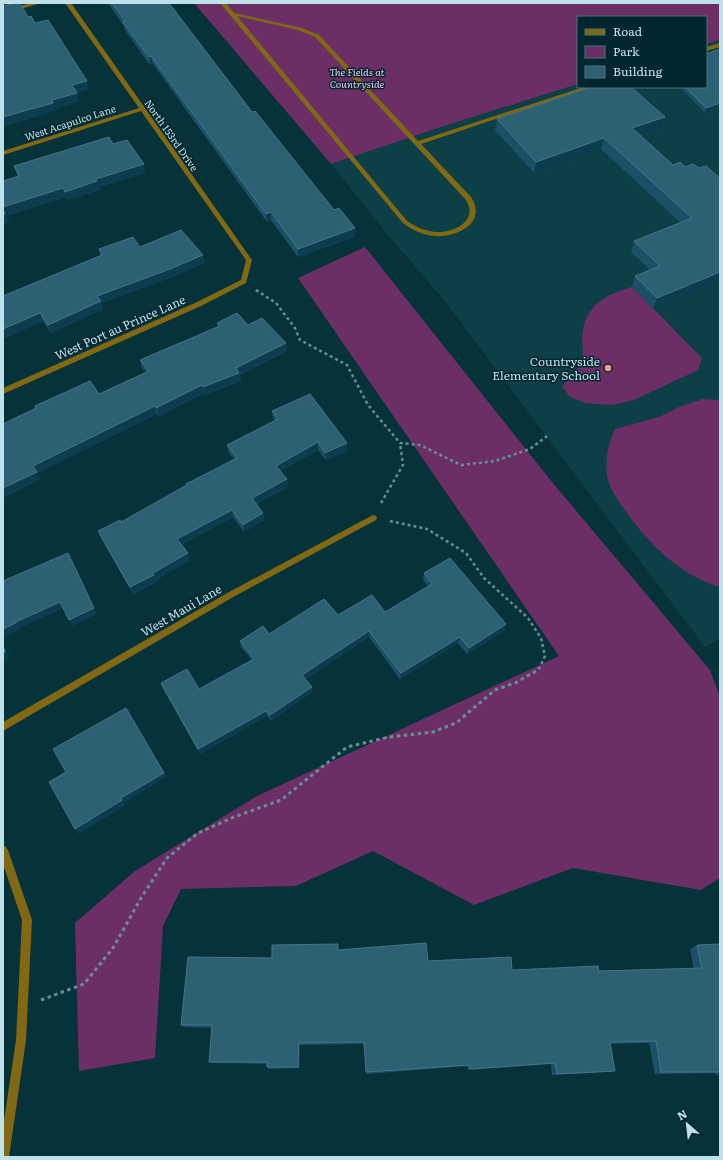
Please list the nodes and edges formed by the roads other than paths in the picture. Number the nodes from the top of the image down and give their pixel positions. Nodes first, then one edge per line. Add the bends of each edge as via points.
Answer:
1 (38, 3) edge
2 (68, 3) edge
3 (222, 3) edge
4 (3, 12) edge
5 (233, 14) junction
6 (720, 45) edge
7 (707, 49) edge
8 (586, 88) edge
9 (142, 108) junction
10 (418, 143) junction
11 (3, 153) edge
12 (244, 281) joint
13 (3, 391) edge
14 (372, 518) road end
15 (3, 727) edge
16 (3, 850) edge
17 (4, 1157) edge

1 - 4 street
2 - 9 street, North 153rd Drive
3 - 5 street
5 - 10 street via 300,29 317,36
5 - 10 street via 405,222 412,228 430,233 442,234 460,229 471,220 473,205
6 - 7 street
8 - 10 street
9 - 11 street, West Acapulco Lane
9 - 12 street, North 153rd Drive via 249,260
12 - 13 street, West Port au Prince Lane via 199,304
14 - 15 street, West Maui Lane via 232,594
16 - 17 street via 27,920 21,1040

